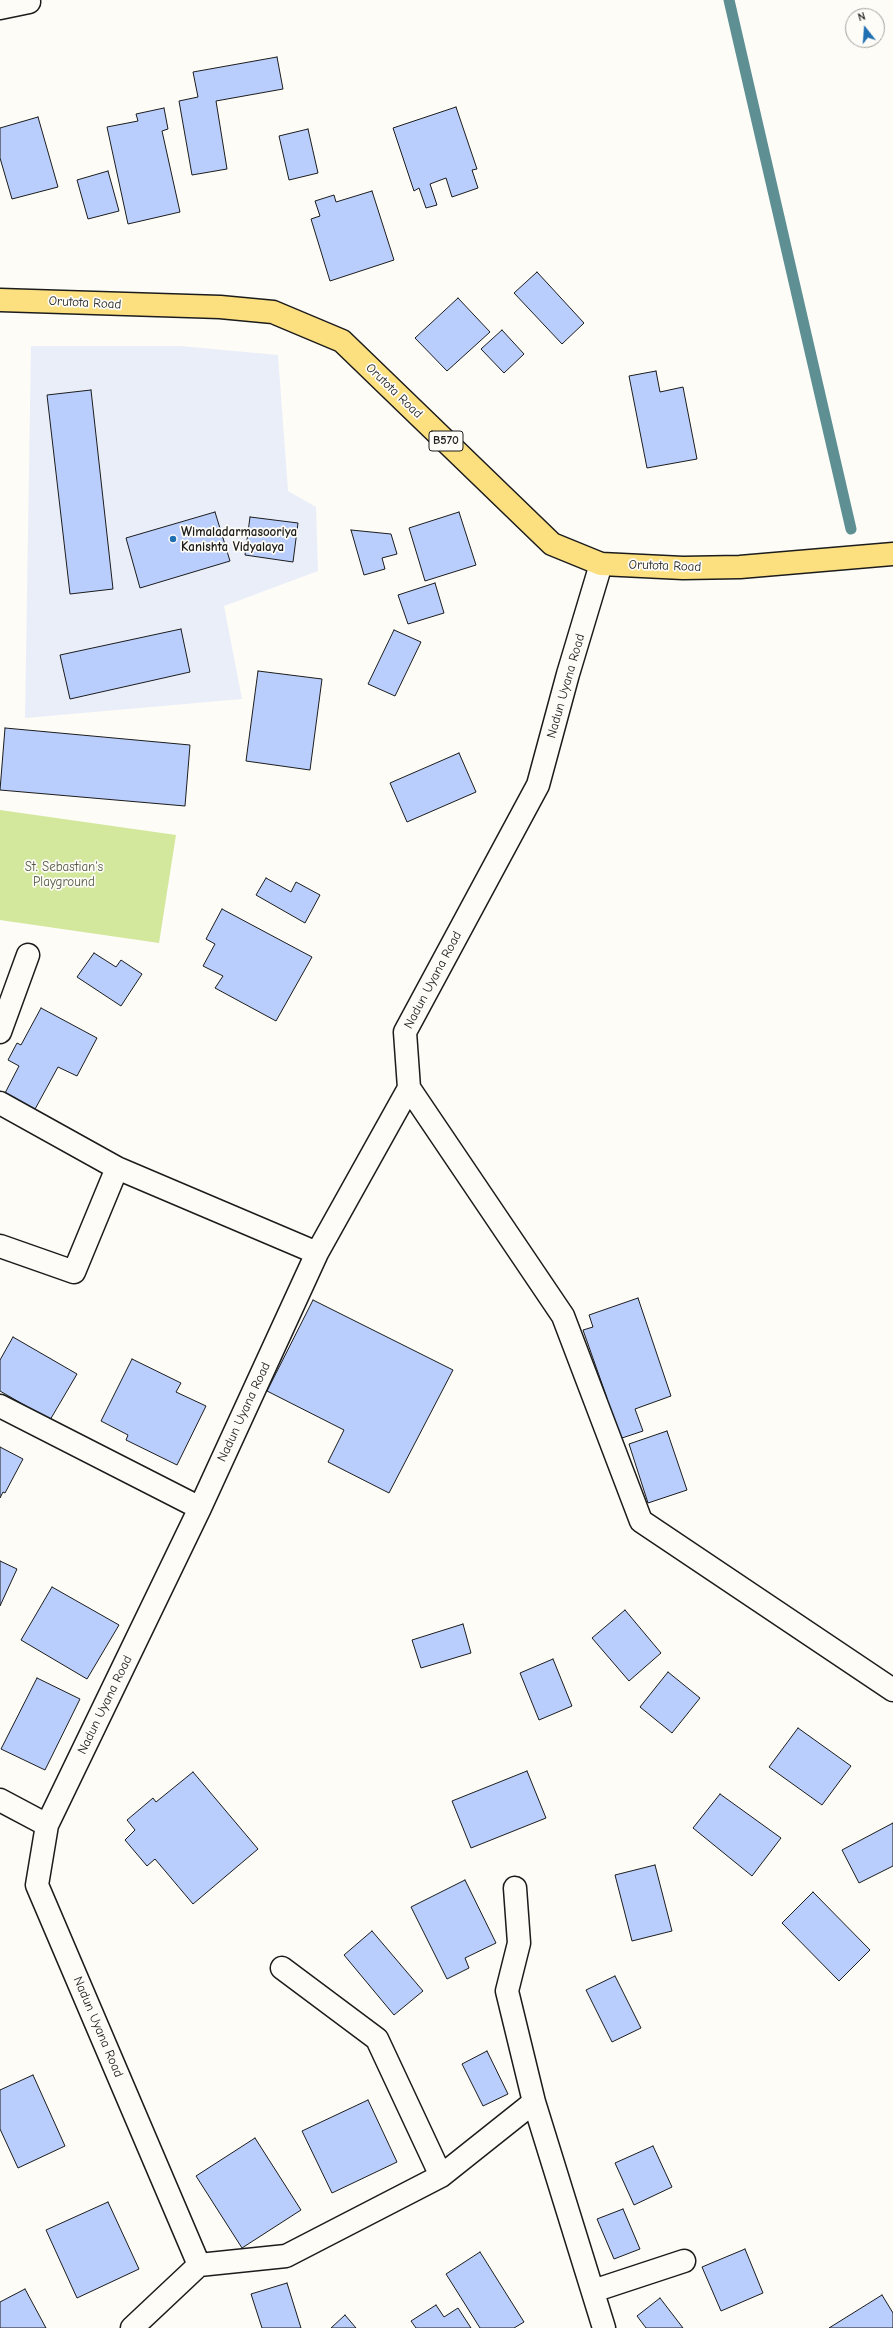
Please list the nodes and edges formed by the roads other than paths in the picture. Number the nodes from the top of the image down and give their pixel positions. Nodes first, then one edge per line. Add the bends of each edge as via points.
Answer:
1 (28, 0) edge
2 (0, 8) edge
3 (0, 300) edge
4 (893, 554) edge
5 (601, 564) junction
6 (28, 955) dead end
7 (0, 1032) edge
8 (409, 1088) junction
9 (0, 1103) edge
10 (117, 1168) junction
11 (0, 1246) edge
12 (317, 1252) junction
13 (0, 1406) edge
14 (200, 1508) junction
15 (893, 1690) edge
16 (0, 1800) edge
17 (47, 1825) junction
18 (515, 1888) dead end
19 (282, 1968) dead end
20 (534, 2102) junction
21 (441, 2176) junction
22 (684, 2261) dead end
23 (199, 2265) junction
24 (593, 2291) junction
25 (132, 2328) edge
26 (604, 2328) edge

1 - 2 street via 29,2
3 - 5 main road, Orutota Road / B570 via 142,306 220,306 273,312 342,341 552,544
4 - 5 main road, Orutota Road / B570 via 740,567 683,568
5 - 8 street, Nadun Uyana Road via 538,785 405,1032
6 - 7 street
8 - 12 street, Nadun Uyana Road
8 - 15 street via 563,1316 641,1521
9 - 10 street
10 - 11 street via 74,1272
10 - 12 street
12 - 14 street, Nadun Uyana Road
13 - 14 street
14 - 17 street, Nadun Uyana Road
16 - 17 street
17 - 23 street, Nadun Uyana Road via 37,1885
18 - 20 street via 519,1943 507,1991
19 - 21 street via 377,2039
20 - 21 street
20 - 24 street
21 - 23 street via 286,2256
22 - 24 street
23 - 25 street
24 - 26 street

